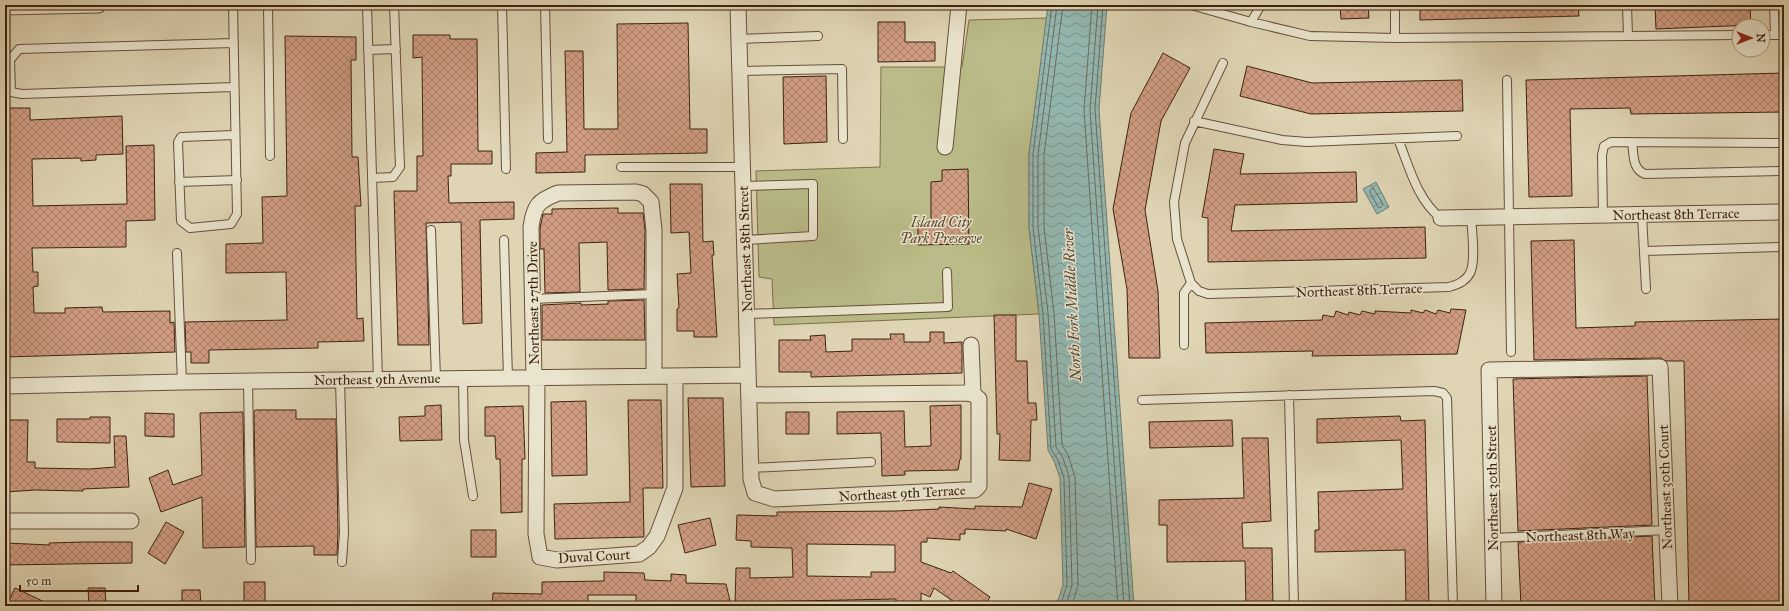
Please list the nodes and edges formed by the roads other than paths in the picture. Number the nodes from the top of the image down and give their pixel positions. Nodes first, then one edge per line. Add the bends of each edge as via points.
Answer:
1 (98, 5) edge
2 (233, 5) edge
3 (268, 5) edge
4 (367, 5) edge
5 (394, 5) edge
6 (502, 5) edge
7 (546, 5) edge
8 (738, 5) edge
9 (959, 5) edge
10 (1191, 5) edge
11 (1261, 5) edge
12 (1395, 5) edge
13 (1627, 5) edge
14 (1774, 5) edge
15 (5, 7) edge
16 (1251, 22) junction
17 (1731, 35) edge
18 (1771, 35) edge
19 (1775, 35) junction
20 (1784, 35) edge
21 (818, 36) dead end
22 (1628, 36) junction
23 (1395, 38) junction
24 (739, 39) junction
25 (233, 43) junction
26 (396, 49) junction
27 (368, 50) junction
28 (1223, 63) dead end
29 (740, 71) junction
30 (1507, 80) dead end
31 (234, 87) junction
32 (8, 92) edge
33 (1194, 121) junction
34 (236, 135) junction
35 (1457, 136) dead end
36 (548, 139) dead end
37 (843, 139) dead end
38 (1398, 139) junction
39 (1632, 142) junction
40 (1784, 143) edge
41 (945, 147) dead end
42 (270, 156) dead end
43 (742, 166) junction
44 (620, 167) dead end
45 (506, 169) dead end
46 (1784, 172) edge
47 (372, 178) junction
48 (236, 180) junction
49 (179, 182) junction
50 (743, 186) junction
51 (1784, 212) edge
52 (1642, 215) junction
53 (1603, 216) junction
54 (1472, 217) junction
55 (1509, 217) junction
56 (1440, 218) joint
57 (431, 230) dead end
58 (504, 240) dead end
59 (745, 240) junction
60 (1784, 247) edge
61 (1644, 251) junction
62 (178, 253) dead end
63 (947, 272) dead end
64 (1190, 283) junction
65 (1646, 289) dead end
66 (654, 294) junction
67 (532, 299) junction
68 (746, 314) junction
69 (971, 345) dead end
70 (1184, 346) dead end
71 (1511, 352) dead end
72 (1489, 370) joint
73 (748, 375) junction
74 (654, 376) junction
75 (675, 376) junction
76 (508, 378) junction
77 (535, 378) junction
78 (436, 379) junction
79 (463, 379) junction
80 (340, 380) junction
81 (378, 380) junction
82 (248, 381) junction
83 (182, 382) junction
84 (5, 386) edge
85 (973, 394) junction
86 (749, 395) junction
87 (1289, 395) junction
88 (1142, 400) dead end
89 (871, 462) dead end
90 (751, 468) junction
91 (755, 493) joint
92 (473, 496) dead end
93 (5, 521) edge
94 (131, 521) dead end
95 (1667, 530) junction
96 (1493, 538) junction
97 (251, 560) dead end
98 (342, 562) dead end
99 (1294, 606) edge
100 (1452, 606) edge
101 (1494, 606) edge
102 (1670, 606) edge

1 - 15 street
2 - 25 lane
3 - 42 lane
4 - 27 lane
5 - 26 lane
6 - 45 lane
7 - 36 lane
8 - 24 street, Northeast 28th Street
9 - 41 street
10 - 16 lane
11 - 16 lane
12 - 23 lane
13 - 22 lane
14 - 19 lane
16 - 23 lane via 1310,36
17 - 22 lane
18 - 19 lane
19 - 20 lane
21 - 24 lane
22 - 23 lane
24 - 29 street, Northeast 28th Street
25 - 31 lane
25 - 32 lane via 19,49 10,60
26 - 27 lane
26 - 47 lane via 400,167 393,177
27 - 47 lane
28 - 33 lane
29 - 37 lane via 842,69
29 - 43 street, Northeast 28th Street
30 - 55 lane
31 - 32 lane via 22,94
31 - 34 lane
33 - 38 lane via 1282,140 1307,142
33 - 64 lane via 1185,143 1174,202 1177,239
34 - 48 lane
34 - 49 lane via 181,137 178,142
35 - 38 lane
38 - 56 lane, Northeast 8th Terrace via 1424,200 1430,210
39 - 40 lane
39 - 46 lane via 1635,164 1639,172 1645,174
39 - 53 lane via 1611,142 1604,146
43 - 44 lane
43 - 50 street, Northeast 28th Street
47 - 81 lane
48 - 49 lane
48 - 49 lane via 237,214 231,224 190,228 181,221
50 - 59 street, Northeast 28th Street
50 - 59 lane via 812,184 813,236
51 - 52 street, Northeast 8th Terrace
52 - 53 street, Northeast 8th Terrace
52 - 61 lane
53 - 55 street, Northeast 8th Terrace
54 - 55 street, Northeast 8th Terrace
54 - 56 street, Northeast 8th Terrace
54 - 64 lane, Northeast 8th Terrace via 1473,250 1470,273 1460,284 1449,287 1208,294 1199,291
55 - 71 lane
57 - 78 lane
58 - 76 lane
59 - 68 street, Northeast 28th Street
60 - 61 lane
61 - 65 lane
62 - 83 lane
63 - 68 lane via 948,307
64 - 70 lane via 1184,293
66 - 67 lane
66 - 67 street, Northeast 27th Drive via 652,202 643,194 636,192 558,193 547,198 533,211
66 - 74 street, Northeast 27th Drive
67 - 77 street, Northeast 27th Drive
68 - 73 street, Northeast 28th Street
69 - 85 street, Northeast 9th Terrace
72 - 95 street, Northeast 30th Court via 1660,367
72 - 96 street, Northeast 30th Street
73 - 75 street, Northeast 9th Avenue
73 - 86 street, Northeast 28th Street
74 - 75 street, Northeast 9th Avenue
74 - 77 street, Northeast 9th Avenue
75 - 77 street, Duval Court via 675,488 657,536 649,547 639,554 557,560 540,557 536,534
76 - 77 street, Northeast 9th Avenue
76 - 79 street, Northeast 9th Avenue
78 - 79 street, Northeast 9th Avenue
78 - 81 street, Northeast 9th Avenue
79 - 92 lane via 464,440
80 - 81 street, Northeast 9th Avenue
80 - 82 street, Northeast 9th Avenue
80 - 98 lane via 344,532
82 - 83 street, Northeast 9th Avenue
82 - 97 lane
83 - 84 street, Northeast 9th Avenue
85 - 86 street
85 - 91 street, Northeast 9th Terrace via 979,399 980,478 979,486 975,490 774,499
86 - 90 street, Northeast 28th Street
87 - 88 lane
87 - 99 lane
87 - 100 lane via 1434,391 1443,393 1447,398
89 - 90 lane
90 - 91 street, Northeast 28th Street
93 - 94 street
95 - 96 lane, Northeast 8th Way
95 - 102 street, Northeast 30th Court
96 - 101 street, Northeast 30th Street

